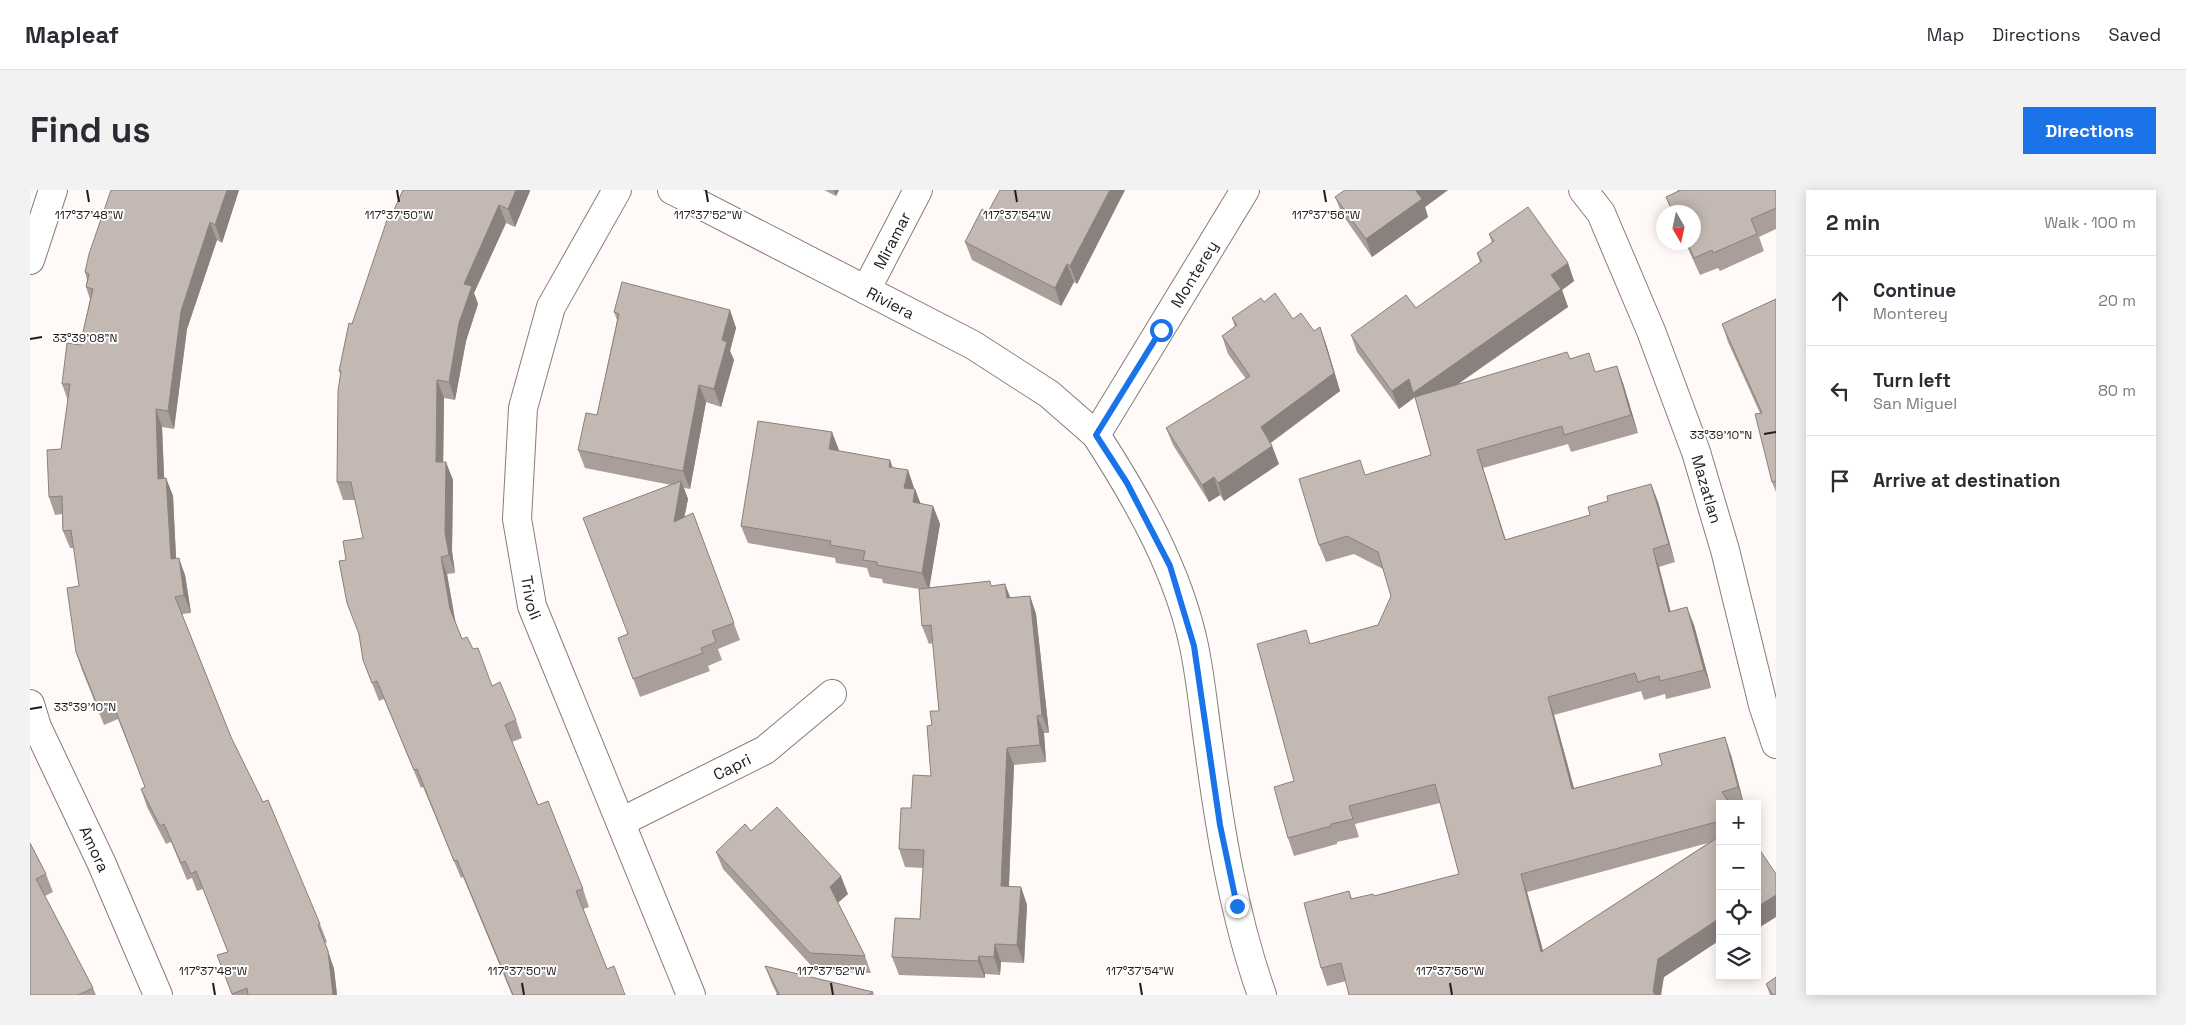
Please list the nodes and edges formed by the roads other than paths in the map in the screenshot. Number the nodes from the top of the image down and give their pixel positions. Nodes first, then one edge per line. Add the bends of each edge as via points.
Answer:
1 (53, 190) edge
2 (617, 190) edge
3 (672, 190) edge
4 (918, 190) edge
5 (1245, 190) edge
6 (1583, 190) edge
7 (30, 260) edge
8 (866, 290) junction
9 (1096, 435) junction
10 (832, 694) dead end
11 (30, 704) edge
12 (1776, 744) edge
13 (620, 822) junction
14 (158, 995) edge
15 (691, 995) edge
16 (1262, 995) edge

1 - 7 street
2 - 13 street, Trivoli via 551,307 523,408 517,519 532,606
3 - 8 street, Riviera
4 - 8 street, Miramar
5 - 9 street, Monterey
6 - 12 street, Mazatlan via 1601,213 1651,331 1696,452
8 - 9 street, Riviera via 974,345 1048,394
9 - 16 street, Riviera via 1127,483 1170,566 1194,646 1220,825 1237,906
10 - 13 street, Capri via 766,750
11 - 14 street, Amora via 37,727 101,862
13 - 15 street, Trivoli

